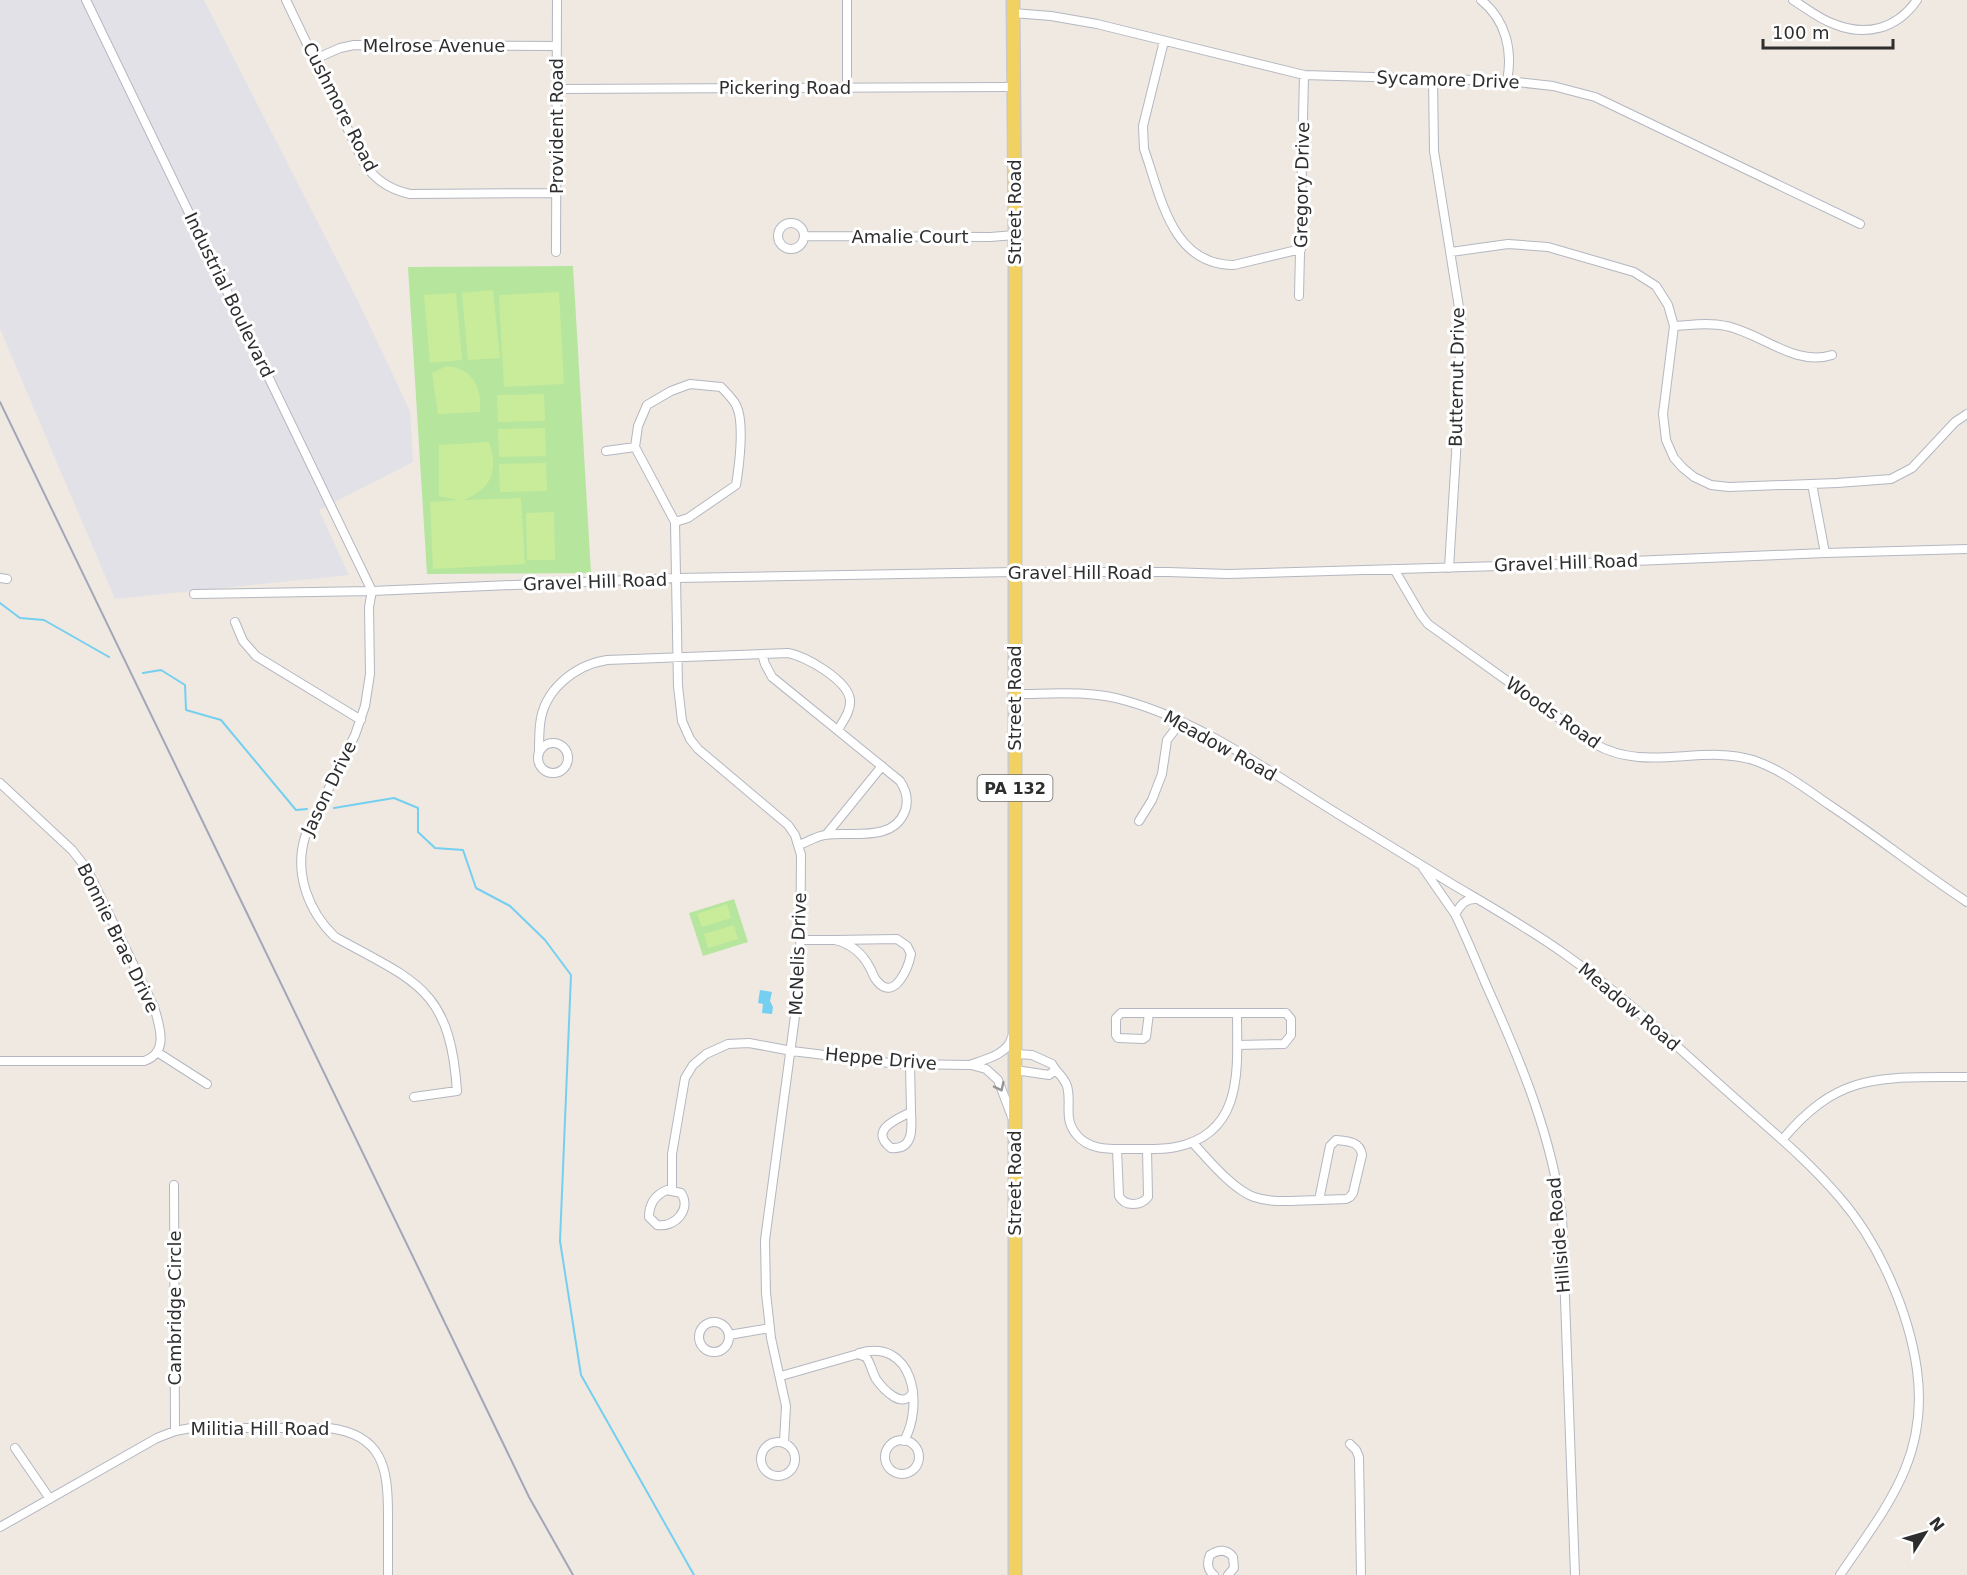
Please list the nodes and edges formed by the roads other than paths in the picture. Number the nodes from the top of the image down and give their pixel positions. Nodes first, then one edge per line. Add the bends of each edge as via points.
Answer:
1 (86, 0) edge
2 (286, 0) edge
3 (557, 0) edge
4 (847, 0) edge
5 (1013, 0) edge
6 (1481, 0) edge
7 (1793, 0) edge
8 (1917, 0) edge
9 (1013, 14) junction
10 (1164, 41) junction
11 (557, 46) junction
12 (315, 59) junction
13 (1304, 75) junction
14 (1433, 79) junction
15 (1507, 81) junction
16 (1014, 87) junction
17 (557, 89) junction
18 (847, 89) junction
19 (557, 193) junction
20 (1860, 224) dead end
21 (1015, 235) junction
22 (805, 236) dead end
23 (1301, 249) junction
24 (556, 252) dead end
25 (1451, 252) junction
26 (1299, 296) dead end
27 (1674, 326) junction
28 (1832, 355) dead end
29 (1967, 414) edge
30 (635, 447) junction
31 (606, 451) dead end
32 (1812, 484) junction
33 (675, 522) junction
34 (1967, 549) edge
35 (1825, 553) junction
36 (1449, 568) junction
37 (1394, 569) junction
38 (1015, 572) junction
39 (677, 578) junction
40 (372, 591) junction
41 (194, 594) dead end
42 (235, 622) dead end
43 (762, 654) junction
44 (677, 658) junction
45 (1015, 694) junction
46 (361, 720) junction
47 (1181, 722) junction
48 (838, 730) junction
49 (539, 753) junction
50 (882, 766) junction
51 (0, 783) edge
52 (1139, 821) dead end
53 (826, 835) junction
54 (799, 845) junction
55 (1421, 864) junction
56 (1478, 899) junction
57 (1967, 902) edge
58 (1455, 914) junction
59 (801, 940) junction
60 (835, 940) junction
61 (1149, 1013) junction
62 (1237, 1013) junction
63 (1015, 1027) junction
64 (1237, 1045) junction
65 (792, 1051) junction
66 (157, 1052) junction
67 (1015, 1054) junction
68 (0, 1061) edge
69 (910, 1064) junction
70 (970, 1065) junction
71 (1015, 1070) junction
72 (1054, 1071) junction
73 (1967, 1077) edge
74 (207, 1084) dead end
75 (414, 1098) dead end
76 (911, 1112) junction
77 (1015, 1124) junction
78 (1782, 1140) junction
79 (1192, 1142) junction
80 (1117, 1149) junction
81 (1147, 1149) junction
82 (174, 1185) dead end
83 (672, 1190) junction
84 (1319, 1200) junction
85 (770, 1328) junction
86 (729, 1335) dead end
87 (858, 1354) junction
88 (781, 1376) junction
89 (913, 1392) junction
90 (175, 1431) junction
91 (904, 1441) junction
92 (783, 1442) junction
93 (1350, 1444) dead end
94 (15, 1448) dead end
95 (50, 1499) junction
96 (0, 1527) edge
97 (1230, 1574) edge
98 (388, 1575) edge
99 (1015, 1575) edge
100 (1214, 1575) edge
101 (1361, 1575) edge
102 (1575, 1575) edge
103 (1840, 1575) edge

1 - 40 street, Industrial Boulevard
2 - 12 street, Cushmore Road
3 - 11 street, Provident Road
4 - 18 street
5 - 9 main road, Street Road / PA 132
6 - 15 street via 1493,11 1506,36 1510,59
7 - 8 street via 1833,24 1855,30 1889,26
9 - 10 street, Sycamore Drive via 1069,19
9 - 16 main road, Street Road / PA 132
10 - 13 street, Sycamore Drive
10 - 23 street via 1142,137 1176,234 1198,256 1223,265
11 - 12 street, Melrose Avenue via 354,45
11 - 17 street, Provident Road
12 - 19 street, Cushmore Road via 364,163 391,188 410,194
13 - 14 street, Sycamore Drive
13 - 23 street, Gregory Drive
14 - 15 street, Sycamore Drive
14 - 25 street, Butternut Drive via 1434,151
15 - 20 street, Sycamore Drive via 1553,86 1595,97
16 - 18 street, Pickering Road
16 - 21 main road, Street Road / PA 132
17 - 18 street, Pickering Road
17 - 19 street, Provident Road
19 - 24 street, Provident Road
21 - 22 street, Amalie Court
21 - 38 main road, Street Road / PA 132
23 - 26 street, Gregory Drive
25 - 27 street via 1492,245 1535,245 1634,272 1662,293
25 - 36 street, Butternut Drive via 1461,345
27 - 28 street via 1724,325 1805,357
27 - 32 street via 1663,424 1669,450 1679,463 1694,477 1720,487
29 - 32 street via 1904,474 1883,481
30 - 31 street
30 - 33 street
30 - 33 street via 647,405 671,391 690,384 721,387 737,406 740,458 736,485 688,518
32 - 35 street
33 - 39 street
34 - 35 street, Gravel Hill Road
35 - 36 street, Gravel Hill Road
36 - 37 street, Gravel Hill Road
37 - 38 street, Gravel Hill Road via 1228,574
37 - 57 street, Woods Road via 1428,624 1595,744 1623,755 1684,758 1718,754 1766,766 1809,790
38 - 39 street, Gravel Hill Road
38 - 45 main road, Street Road / PA 132
39 - 40 street, Gravel Hill Road
39 - 44 street
40 - 41 street, Gravel Hill Road
40 - 46 street, Jason Drive via 370,674
42 - 46 street via 256,656
43 - 44 street
43 - 48 street via 772,677
43 - 48 street via 788,653 806,658 841,683 850,701
44 - 49 street via 597,662 569,675 553,692 542,715
44 - 54 street via 679,712 690,740 780,817
45 - 47 street, Meadow Road via 1105,696 1126,700
45 - 63 main road, Street Road / PA 132
46 - 75 street, Jason Drive via 305,837 301,874 326,929 415,983 444,1020 455,1061 457,1091
47 - 52 street via 1167,740 1162,774
47 - 55 street, Meadow Road
48 - 50 street
49 - 49 street via 539,765 546,772 558,773 566,767 566,752 558,744 548,744
50 - 53 street
50 - 53 street via 905,788 907,803 901,819 878,833
51 - 66 street, Bonnie Brae Drive via 87,869 154,1007 161,1043
53 - 54 street
54 - 59 street, McNelis Drive
55 - 56 street, Meadow Road
55 - 58 street, Hillside Road
56 - 58 street via 1464,901
56 - 78 street, Meadow Road via 1609,987
58 - 102 street, Hillside Road via 1521,1065 1555,1172 1562,1216
59 - 60 street
59 - 65 street, McNelis Drive
60 - 60 street via 897,939 910,949 910,959 897,985 886,987 878,982 858,951
61 - 61 street via 1117,1015 1118,1038 1146,1037
61 - 62 street
62 - 64 street
62 - 64 street via 1286,1013 1292,1019 1292,1035 1284,1044
63 - 67 main road, Street Road / PA 132
63 - 70 street, Heppe Drive via 1011,1044 1002,1052
64 - 79 street via 1237,1082 1232,1102 1218,1123
65 - 69 street, Heppe Drive
65 - 83 street, Heppe Drive via 749,1043 728,1044 693,1065 682,1088 672,1154
65 - 85 street, McNelis Drive via 765,1240
66 - 68 street via 144,1061
66 - 74 street
67 - 71 main road, Street Road / PA 132
67 - 72 street via 1044,1059
69 - 70 street, Heppe Drive
69 - 76 street
70 -> 77 street, Heppe Drive via 986,1069 998,1080
71 - 72 street via 1049,1075
71 - 77 main road, Street Road / PA 132
72 - 80 street via 1068,1088 1067,1115 1075,1133 1090,1145
73 - 78 street via 1889,1078 1843,1089 1806,1113
76 - 76 street via 885,1127 883,1137 891,1148 901,1148 909,1141
77 - 99 main road, Street Road / PA 132
78 - 103 street, Meadow Road via 1842,1200 1881,1260 1901,1307 1916,1366 1919,1414 1912,1454 1893,1496
79 - 81 street
79 - 84 street via 1239,1189 1254,1197
80 - 81 street
80 - 81 street via 1119,1196 1128,1204 1148,1197
82 - 90 street, Cambridge Circle
83 - 83 street via 660,1193 651,1205 650,1217 657,1225 676,1221 684,1208 683,1196
84 - 84 street via 1332,1143 1341,1140 1359,1146 1362,1155 1353,1193 1346,1199
85 - 86 street
85 - 88 street, McNelis Drive
87 - 88 street
87 - 89 street via 878,1351 894,1357 905,1366
87 - 89 street via 866,1357 887,1392 901,1400
88 - 92 street, McNelis Drive via 786,1406
89 - 91 street via 912,1422
90 - 95 street, Militia Hill Road
90 - 98 street, Militia Hill Road via 329,1428 362,1438 375,1450 386,1472
91 - 91 street via 893,1443 885,1457 889,1468 898,1473 909,1473 919,1458 916,1446
92 - 92 street via 767,1447 761,1459 763,1468 772,1476 787,1473 794,1462 793,1450
93 - 101 street via 1359,1457
94 - 95 street
95 - 96 street, Militia Hill Road
97 - 100 street via 1233,1557 1220,1550 1210,1555 1208,1562

